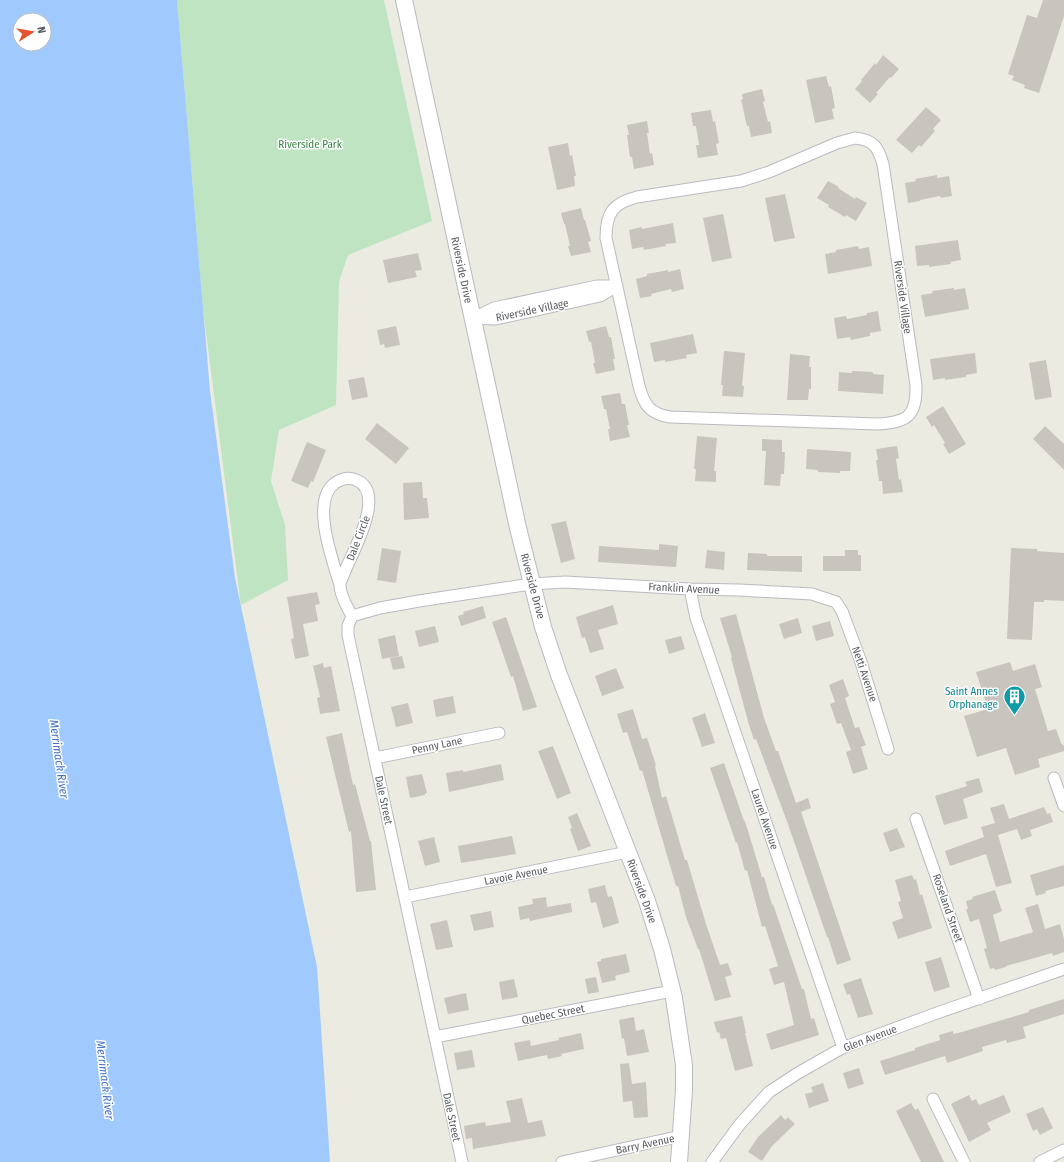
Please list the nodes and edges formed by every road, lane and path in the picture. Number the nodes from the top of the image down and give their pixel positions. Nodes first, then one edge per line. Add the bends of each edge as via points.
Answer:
1 (404, 0) edge
2 (617, 286) junction
3 (472, 318) junction
4 (340, 584) junction
5 (531, 584) junction
6 (690, 589) junction
7 (836, 602) joint
8 (352, 616) junction
9 (499, 733) dead end
10 (888, 749) dead end
11 (375, 758) junction
12 (1054, 778) dead end
13 (1064, 806) edge
14 (916, 819) dead end
15 (628, 852) junction
16 (404, 897) junction
17 (1064, 970) edge
18 (672, 991) junction
19 (979, 999) junction
20 (435, 1037) junction
21 (843, 1048) junction
22 (933, 1099) dead end
23 (681, 1136) junction
24 (1064, 1150) edge
25 (462, 1162) edge
26 (562, 1162) edge
27 (679, 1162) edge
28 (712, 1162) edge
29 (964, 1162) edge
30 (1040, 1162) edge

1 - 3 main road, Riverside Drive
2 - 2 street, Riverside Village via 640,392 646,404 655,413 670,417 877,424 905,419 915,405 916,385 883,164 879,151 864,139 847,139 741,181 625,200 613,210 606,229
2 - 3 street, Riverside Village via 597,286 501,306
3 - 5 main road, Riverside Drive
4 - 4 street, Dale Circle via 325,530 323,512 328,492 333,485 340,480 349,479 357,480 364,486 370,502 362,531
4 - 8 street, Dale Circle
5 - 6 street, Franklin Avenue via 565,582
5 - 8 street via 380,608
5 - 15 main road, Riverside Drive via 559,675
6 - 7 street, Franklin Avenue via 812,594
6 - 21 street, Laurel Avenue via 696,618
7 - 10 street, Netti Avenue via 842,611 861,662
8 - 11 street, Dale Street via 348,635
9 - 11 street, Penny Lane
11 - 16 street, Dale Street
12 - 13 street
14 - 19 street, Roseland Street
15 - 16 street, Lavoie Avenue
15 - 18 main road, Riverside Drive via 647,901
16 - 20 street, Dale Street
17 - 19 street, Glen Avenue
18 - 20 street, Quebec Street
18 - 23 main road, Riverside Drive via 684,1065
19 - 21 street, Glen Avenue
20 - 25 street, Dale Street
21 - 28 street, Glen Avenue via 769,1092 740,1124
22 - 29 street
23 - 26 street, Barry Avenue
23 - 27 main road, Riverside Drive
24 - 30 street

